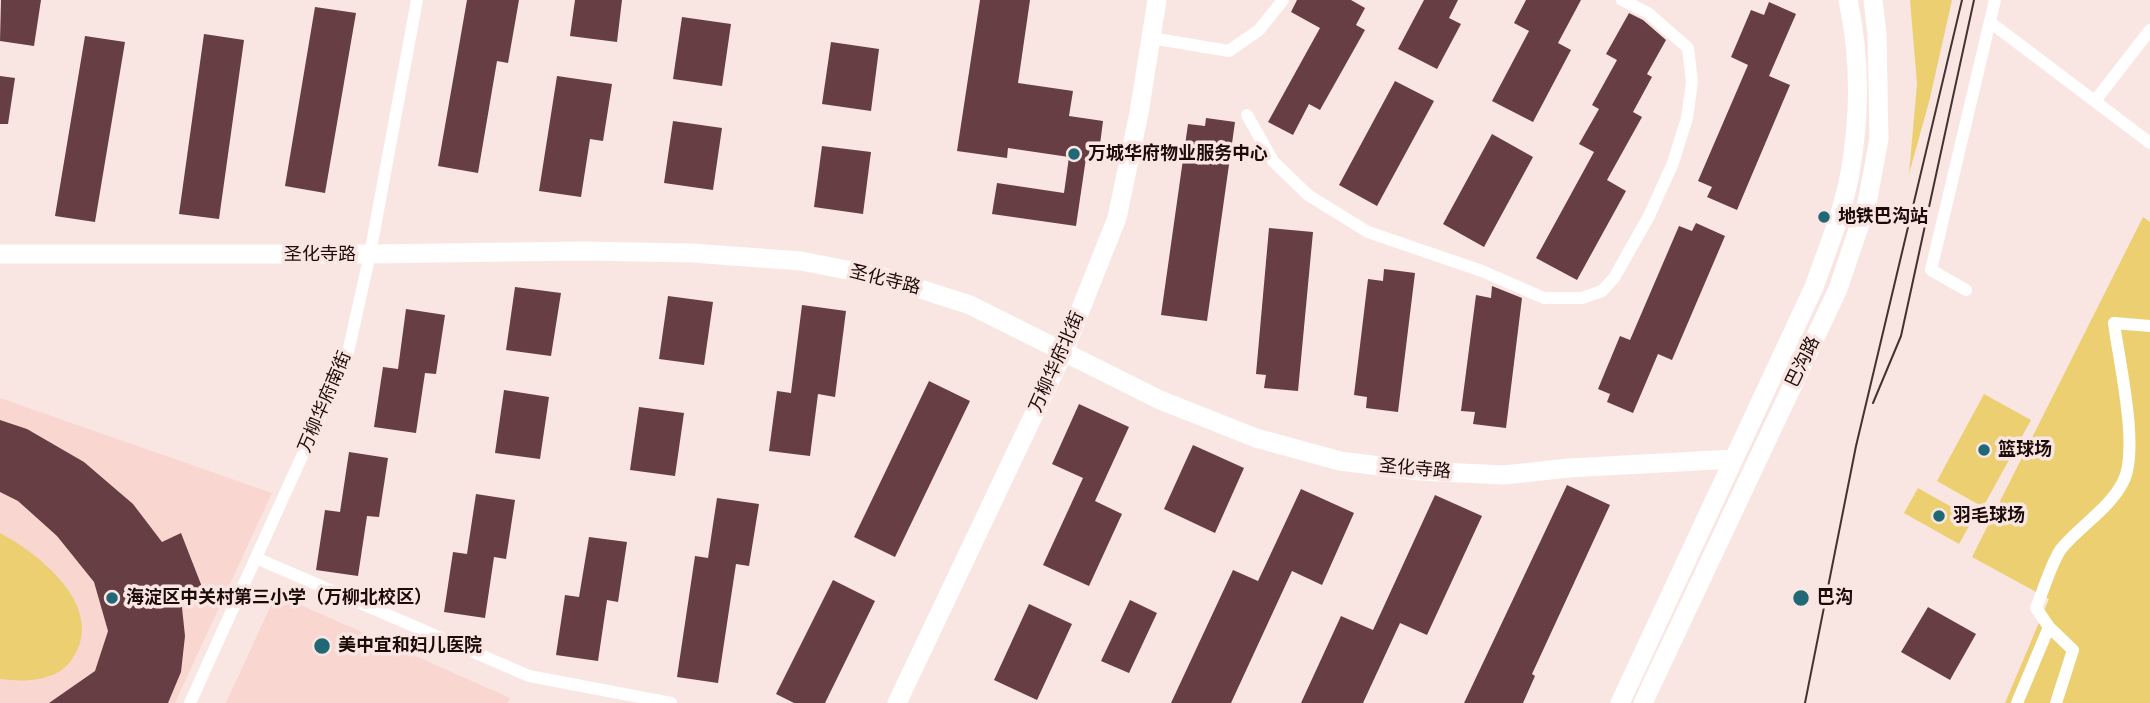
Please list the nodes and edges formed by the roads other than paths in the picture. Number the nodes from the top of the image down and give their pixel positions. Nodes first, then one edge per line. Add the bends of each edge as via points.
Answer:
1 (417, 0) edge
2 (1157, 0) edge
3 (1283, 0) edge
4 (1622, 0) edge
5 (1848, 0) edge
6 (1873, 0) edge
7 (1995, 0) edge
8 (1990, 22) junction
9 (2150, 30) edge
10 (1151, 38) junction
11 (2095, 102) junction
12 (1247, 115) dead end
13 (2150, 144) edge
14 (0, 254) edge
15 (370, 254) junction
16 (1966, 290) dead end
17 (2150, 326) edge
18 (1064, 351) junction
19 (1734, 459) junction
20 (256, 558) junction
21 (2049, 626) junction
22 (190, 703) edge
23 (671, 703) edge
24 (897, 703) edge
25 (1620, 703) edge
26 (1643, 703) edge
27 (2017, 703) edge
28 (2056, 703) edge

1 - 15 street, 万柳华府南街
2 - 10 street, 万柳华府北街
3 - 10 street via 1259,30 1229,51
4 - 12 street via 1648,13 1689,48 1692,82 1673,163 1648,216 1614,278 1602,291 1582,298 1544,298 1482,271 1367,232 1308,195 1273,161
5 - 19 street, 巴沟路 via 1857,84 1850,174 1814,287
6 - 26 street, 巴沟路 via 1878,139 1867,202 1850,257
7 - 8 street
8 - 11 street
8 - 16 street via 1931,270
9 - 11 street
10 - 18 street, 万柳华府北街 via 1117,218
11 - 13 street
14 - 15 street, 圣化寺路
15 - 18 street, 圣化寺路 via 582,251 801,261 883,277 970,304
15 - 20 street, 万柳华府南街 via 347,357
17 - 21 street via 2114,323 2129,463 2113,496 2060,551 2036,608
18 - 19 street, 圣化寺路 via 1160,400 1256,438 1340,461 1504,475
18 - 24 street, 万柳华府北街
19 - 25 street, 巴沟路
20 - 22 street, 万柳华府南街
20 - 23 street via 529,676
21 - 27 street
21 - 28 street via 2073,650

